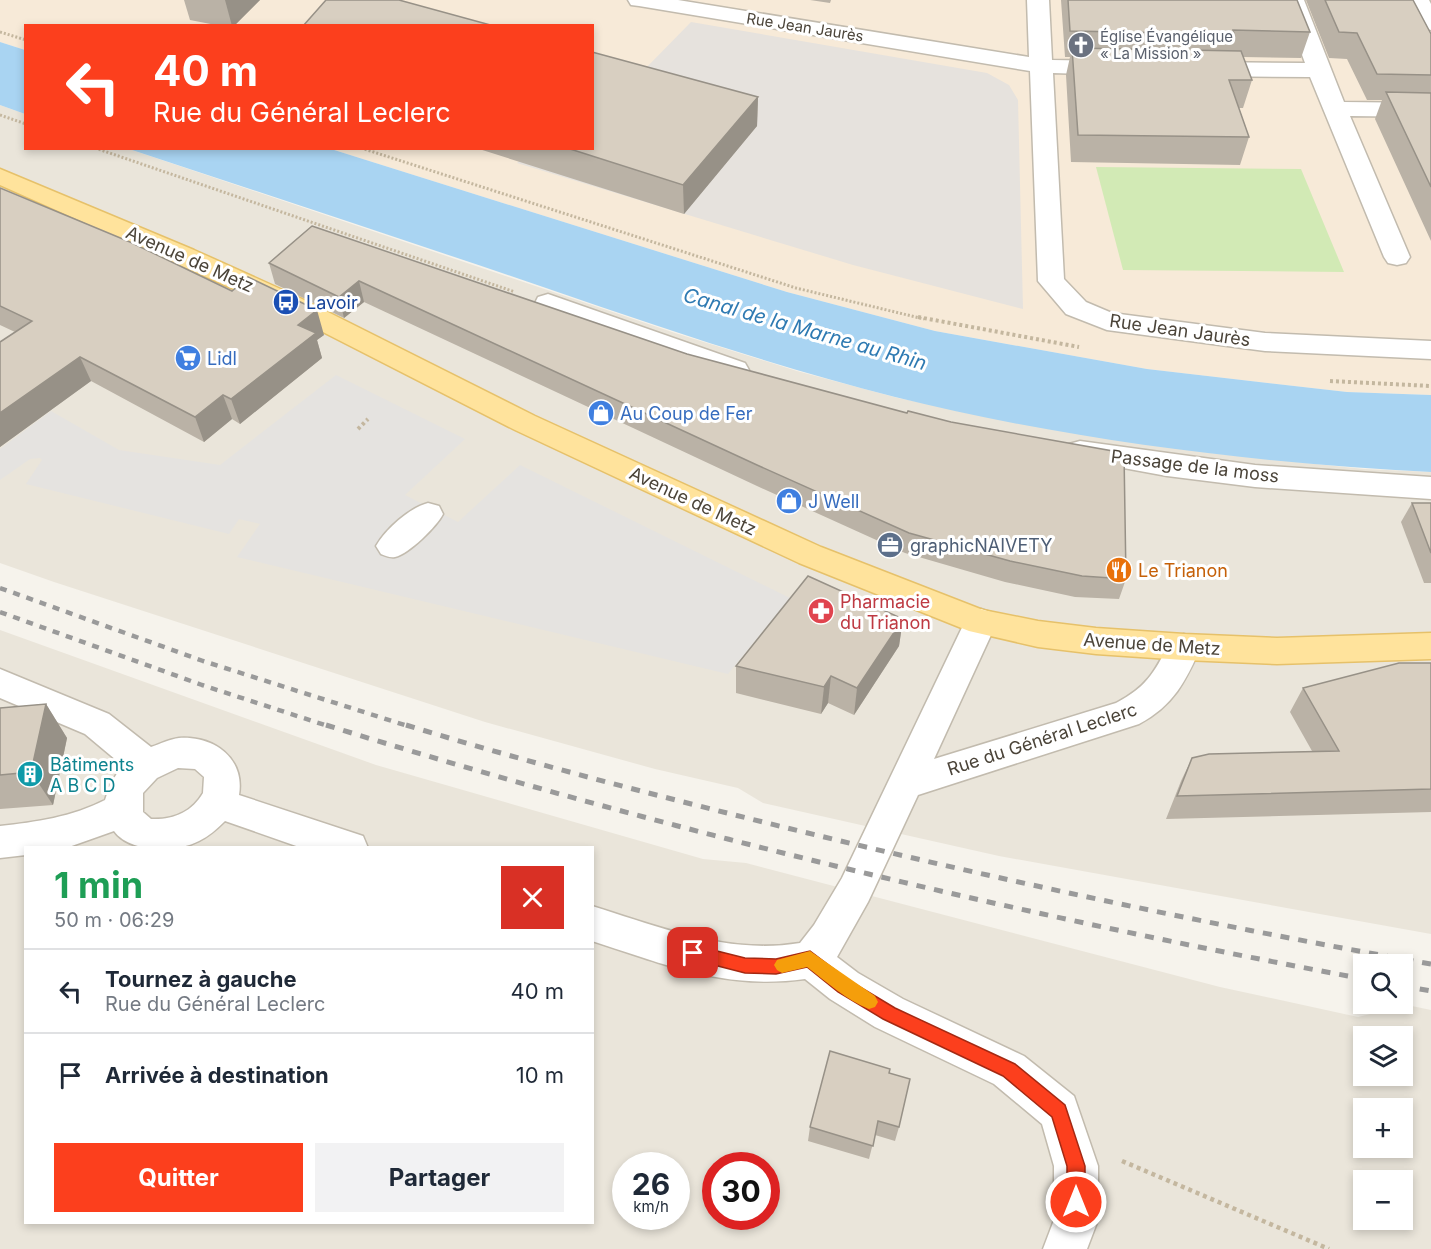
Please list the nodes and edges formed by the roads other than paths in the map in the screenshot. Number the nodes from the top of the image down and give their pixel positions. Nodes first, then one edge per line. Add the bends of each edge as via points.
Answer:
1 (639, 0) edge
2 (1038, 0) edge
3 (1293, 0) edge
4 (1418, 0) edge
5 (1431, 23) edge
6 (1041, 66) junction
7 (1135, 68) edge
8 (1181, 69) edge
9 (1319, 70) junction
10 (1336, 109) junction
11 (1431, 110) edge
12 (0, 176) edge
13 (1397, 257) dead end
14 (548, 303) road end
15 (1431, 350) edge
16 (757, 377) edge
17 (1059, 447) edge
18 (1431, 488) edge
19 (428, 514) dead end
20 (392, 546) dead end
21 (981, 621) junction
22 (1431, 646) edge
23 (1184, 647) junction
24 (0, 683) edge
25 (147, 764) junction
26 (907, 783) junction
27 (218, 803) junction
28 (123, 809) junction
29 (0, 842) edge
30 (344, 846) edge
31 (594, 924) edge
32 (810, 959) junction
33 (1065, 1249) edge

1 - 6 street, Rue Jean Jaurès
2 - 6 street, Rue Jean Jaurès
3 - 9 street
4 - 5 street
6 - 7 street
6 - 15 street, Rue Jean Jaurès via 1050,281 1076,308 1107,321 1195,334 1265,342
8 - 9 street
9 - 10 street
10 - 11 street
10 - 13 street
12 - 21 main road, Avenue de Metz via 276,298 525,423 810,555
14 - 16 street
17 - 18 street, Passage de la moss via 1232,473
19 - 20 street
21 - 23 main road, Avenue de Metz via 1038,634
21 - 26 street, Rue du Général Leclerc
22 - 23 main road, Avenue de Metz via 1277,651
23 - 26 street, Rue du Général Leclerc via 1168,683 1149,703 1127,714
24 - 25 street via 98,724
25 - 27 street via 178,753 204,757 218,768 222,784
25 - 28 street via 127,786
26 - 32 street, Rue du Général Leclerc via 835,927
27 - 28 street via 197,826 173,835 148,835 131,826
27 - 30 street
28 - 29 street via 83,828 48,837
31 - 32 street via 745,966 776,966
32 - 33 street via 844,986 889,1013 1009,1070 1059,1111 1076,1166 1076,1220

